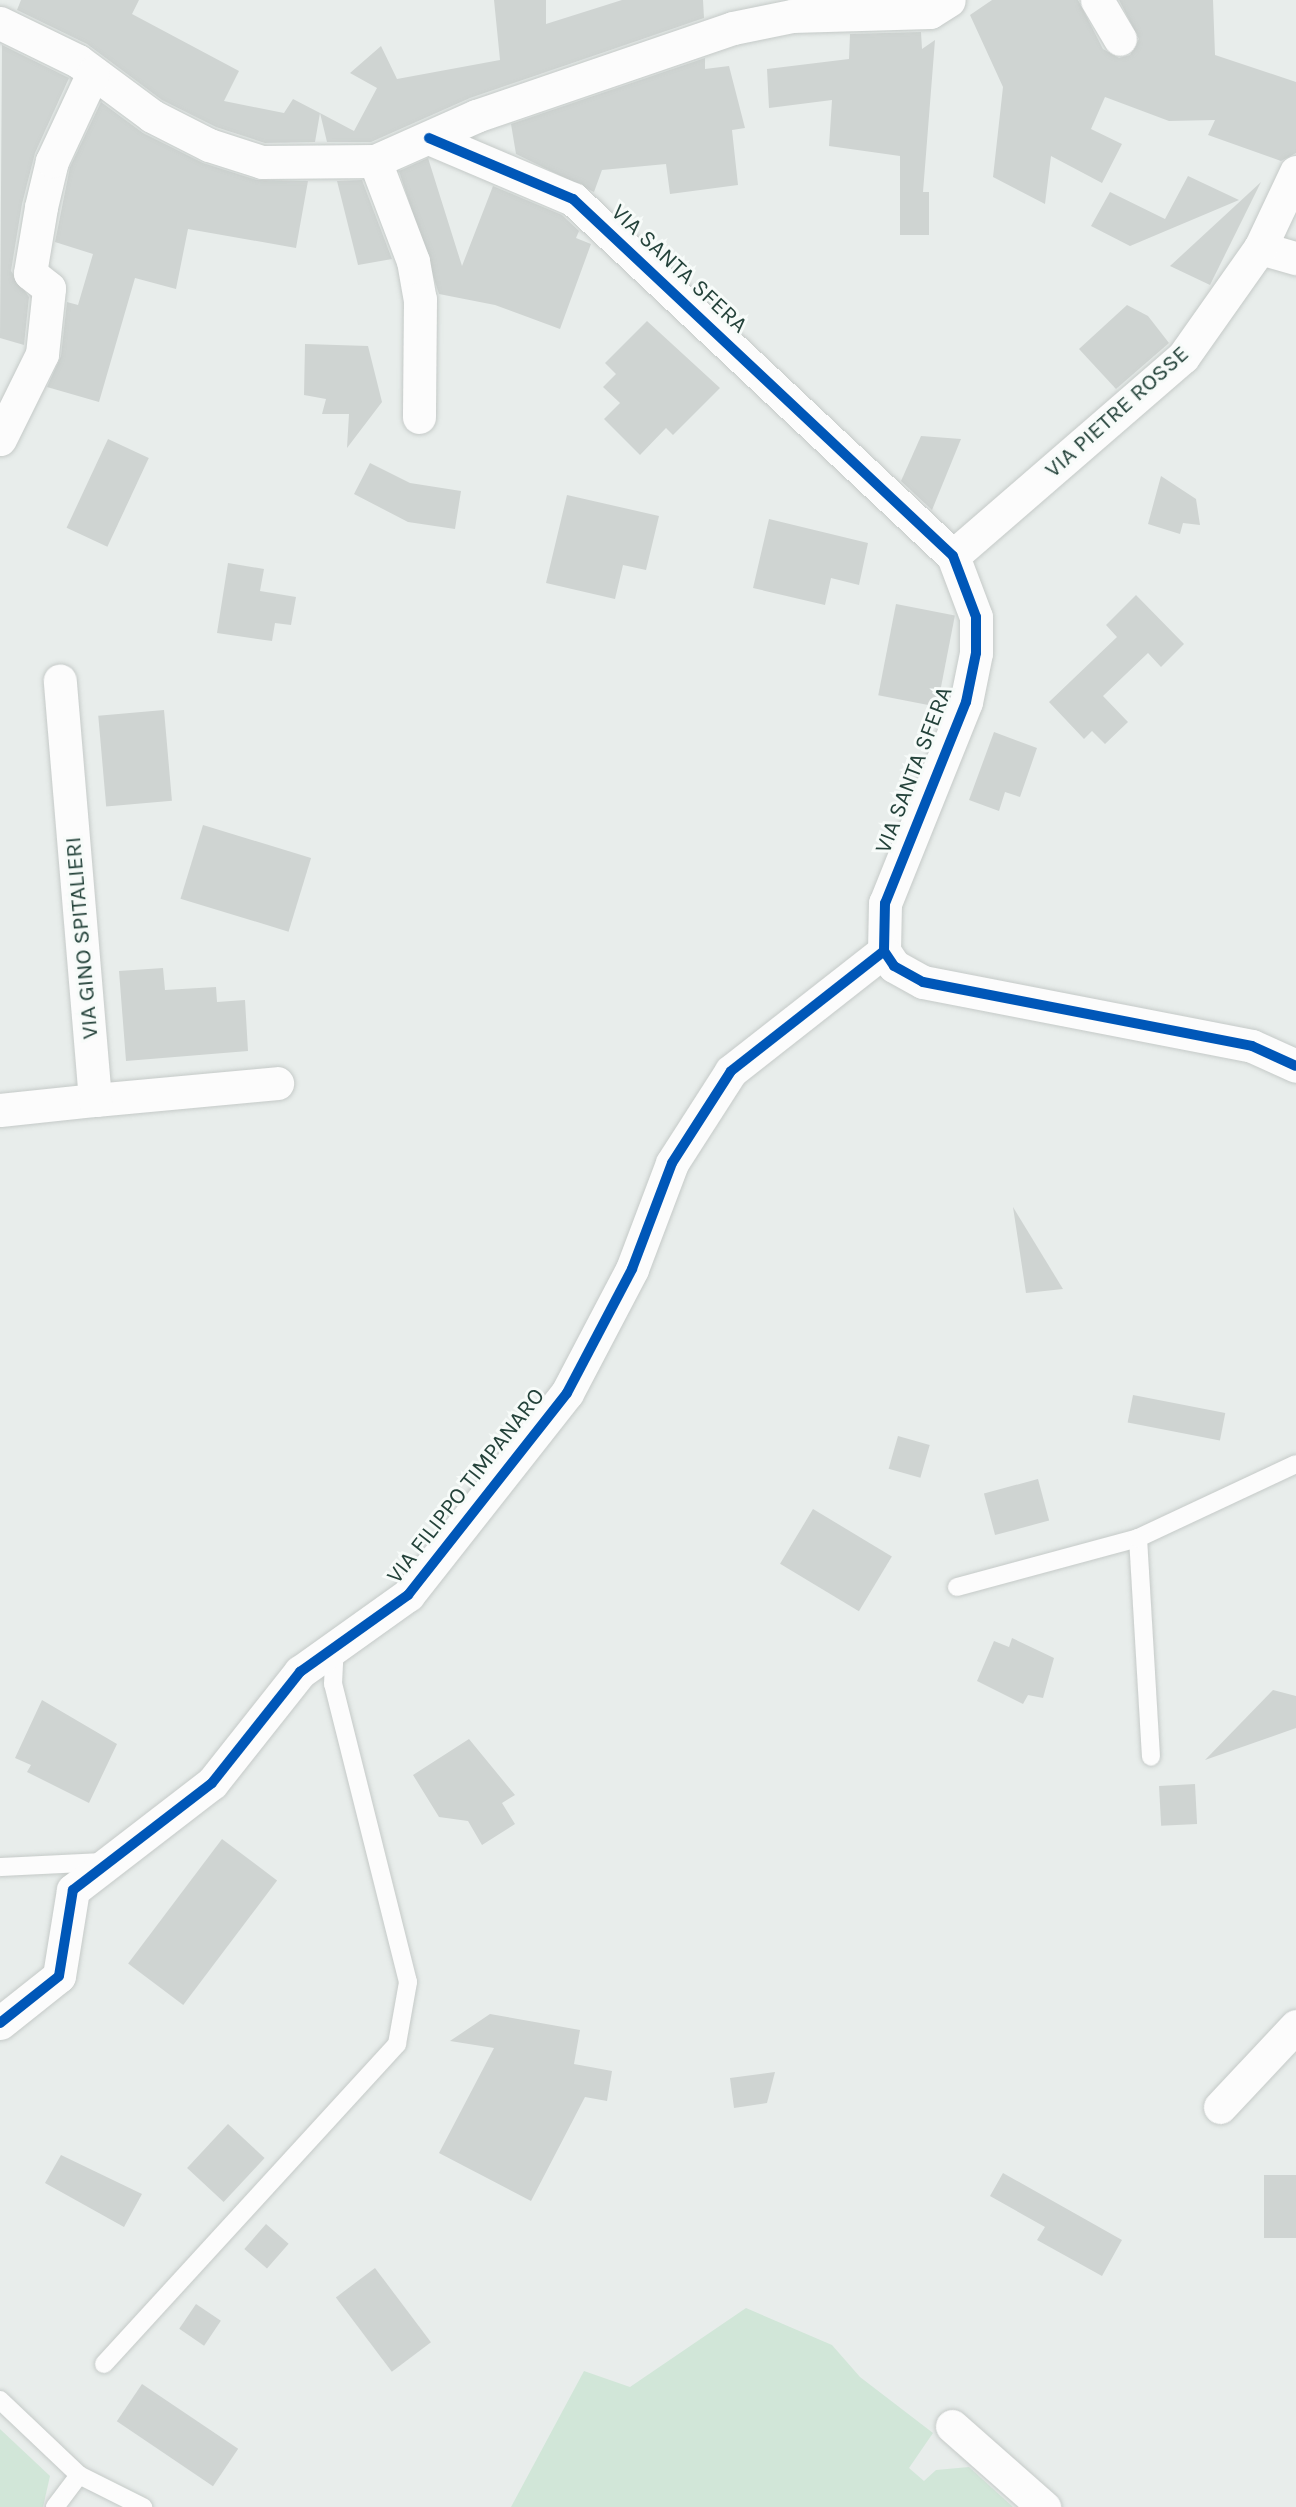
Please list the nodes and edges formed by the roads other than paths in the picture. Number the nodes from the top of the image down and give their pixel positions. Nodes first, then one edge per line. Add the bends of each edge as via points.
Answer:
1 (948, 0) edge
2 (1097, 0) edge
3 (0, 23) edge
4 (1119, 38) dead end
5 (93, 73) junction
6 (429, 138) junction
7 (375, 161) junction
8 (1296, 172) edge
9 (1260, 248) junction
10 (1296, 258) edge
11 (419, 417) dead end
12 (0, 439) edge
13 (953, 556) junction
14 (60, 680) dead end
15 (884, 951) junction
16 (1296, 1066) edge
17 (277, 1083) dead end
18 (95, 1100) junction
19 (0, 1110) edge
20 (1296, 1464) edge
21 (1138, 1538) junction
22 (957, 1587) dead end
23 (335, 1644) junction
24 (1152, 1757) dead end
25 (104, 1861) junction
26 (0, 1867) edge
27 (0, 2022) edge
28 (1296, 2026) edge
29 (1220, 2107) dead end
30 (104, 2364) dead end
31 (0, 2400) edge
32 (952, 2426) dead end
33 (79, 2476) junction
34 (55, 2507) edge
35 (143, 2507) edge
36 (1044, 2507) edge

1 - 6 street via 930,12 792,16 733,28
2 - 4 street
3 - 5 street
5 - 7 street via 152,116 262,162
5 - 12 street via 52,161 41,206 30,273 49,288 42,354
6 - 7 street
6 - 13 street, VIA SANTA SFERA via 573,199
7 - 11 street via 413,261 420,299
8 - 9 street, VIA PIETRE ROSSE
9 - 10 street
9 - 13 street, VIA PIETRE ROSSE via 1183,357
13 - 15 street, VIA SANTA SFERA via 976,617 976,653 966,702 885,903
14 - 18 street, VIA GINO SPITALIERI
15 - 16 street via 894,966 923,982 1252,1046
15 - 23 street, VIA FILIPPO TIMPANARO via 731,1071 672,1163 632,1269 567,1393 408,1595 371,1626
17 - 18 street
18 - 19 street
20 - 21 lane
21 - 22 lane
21 - 24 lane
23 - 25 street, VIA FILIPPO TIMPANARO via 300,1672 212,1783
23 - 30 lane via 333,1684 408,1982 397,2044
25 - 26 lane
25 - 27 street, VIA FILIPPO TIMPANARO via 73,1890 59,1976
28 - 29 street
31 - 33 lane
32 - 36 street
33 - 34 lane
33 - 35 lane

